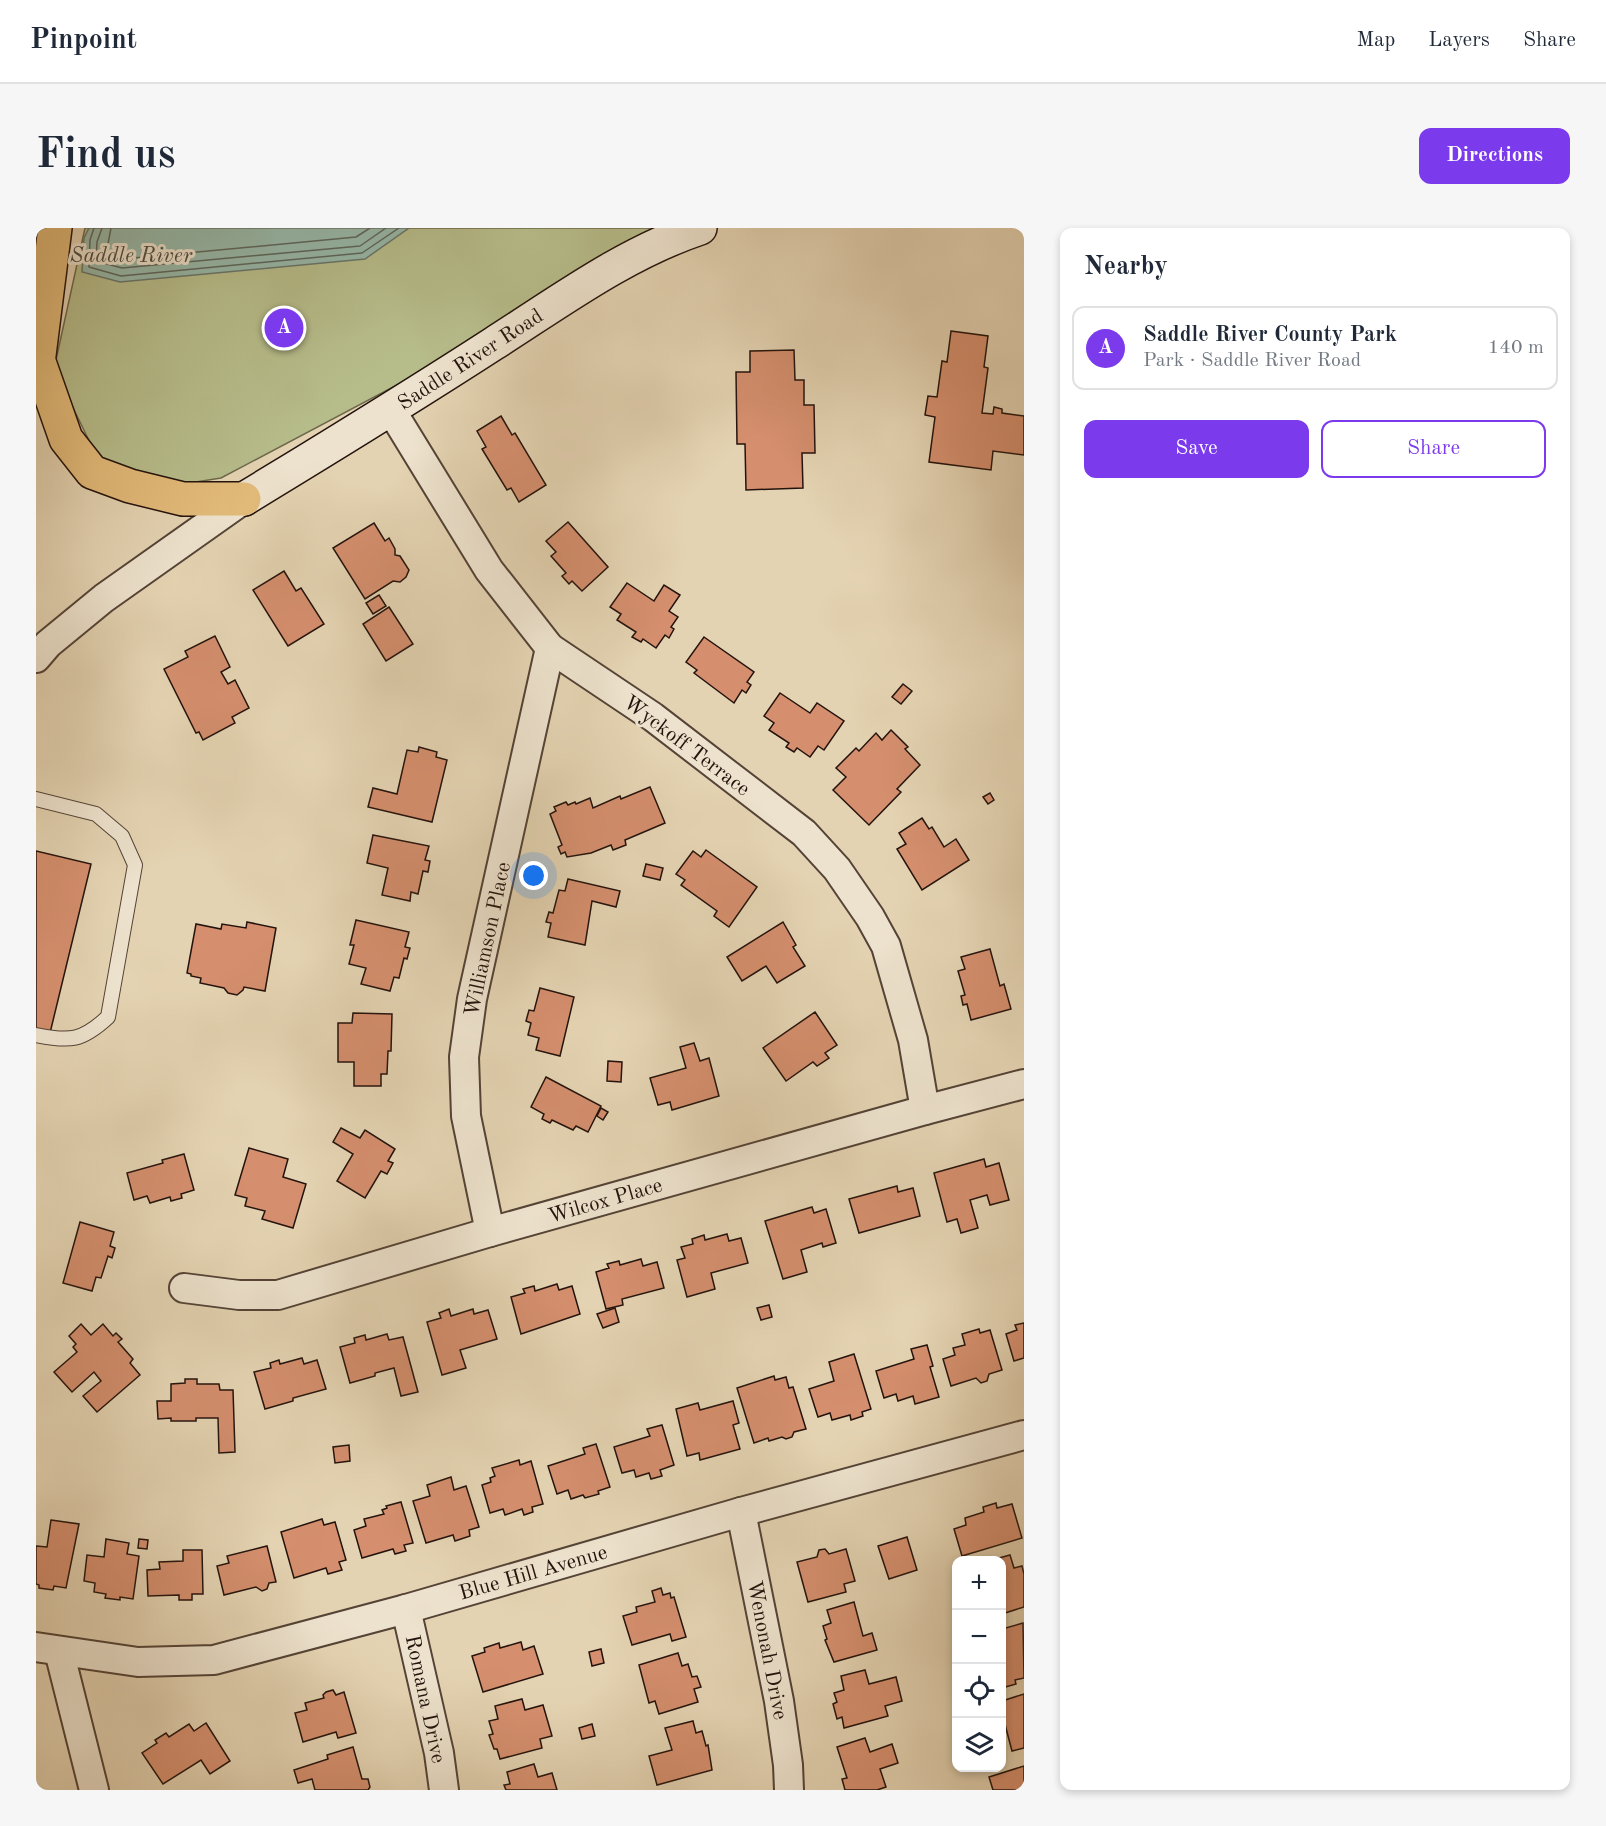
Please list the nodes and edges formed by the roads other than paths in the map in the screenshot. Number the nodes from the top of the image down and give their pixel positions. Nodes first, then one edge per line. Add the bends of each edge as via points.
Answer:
1 (46, 228) edge
2 (55, 228) edge
3 (639, 228) edge
4 (700, 228) edge
5 (36, 267) edge
6 (584, 286) junction
7 (37, 370) edge
8 (391, 410) junction
9 (244, 499) junction
10 (549, 648) junction
11 (36, 658) edge
12 (36, 799) edge
13 (36, 1035) edge
14 (1024, 1084) edge
15 (925, 1110) junction
16 (490, 1232) junction
17 (184, 1288) dead end
18 (1024, 1435) edge
19 (741, 1512) junction
20 (406, 1609) junction
21 (47, 1649) edge
22 (94, 1790) edge
23 (444, 1790) edge
24 (789, 1790) edge

1 - 5 highway
2 - 7 highway
3 - 6 main road
4 - 6 main road, Saddle River Road via 667,239
6 - 8 main road, Saddle River Road
7 - 9 highway via 66,439 92,472 183,499
8 - 9 main road, Saddle River Road
8 - 10 street, Wyckoff Terrace via 489,570
9 - 11 street via 104,598
10 - 15 street, Wyckoff Terrace via 653,717 804,833 837,868 886,946 913,1040
10 - 16 street, Williamson Place via 472,999 464,1057 466,1116
12 - 13 lane via 96,814 122,836 135,865 108,1017 92,1033 64,1041
14 - 15 street, Wilcox Place
15 - 16 street, Wilcox Place
16 - 17 street, Wilcox Place via 278,1295
18 - 19 street, Blue Hill Avenue
19 - 20 street, Blue Hill Avenue
19 - 24 street, Wenonah Drive via 780,1701
20 - 21 street, Blue Hill Avenue via 214,1660 138,1662
20 - 23 street, Romana Drive
21 - 22 street

